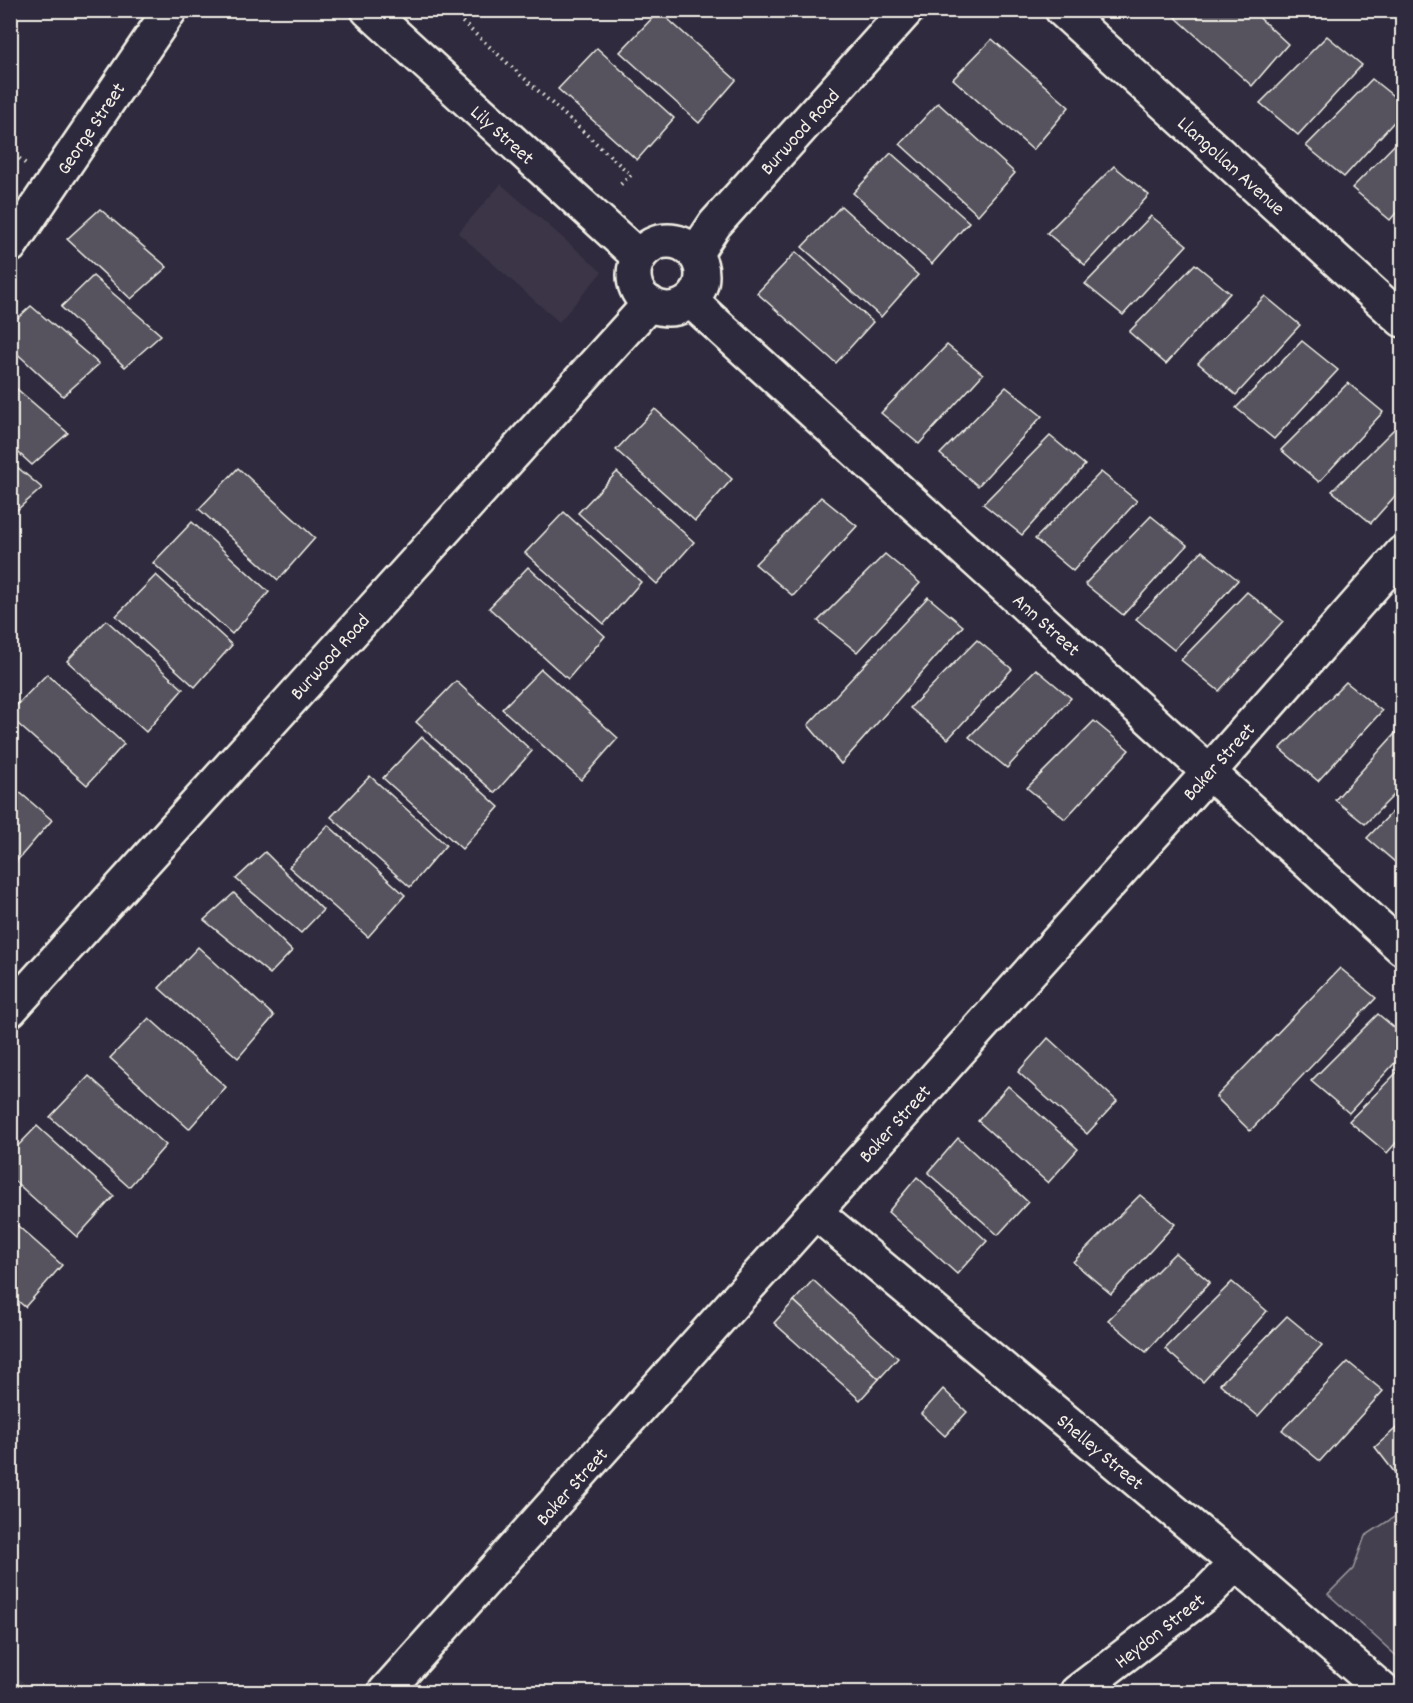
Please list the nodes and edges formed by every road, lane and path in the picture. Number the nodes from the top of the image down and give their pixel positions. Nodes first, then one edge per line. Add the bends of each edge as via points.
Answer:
1 (170, 10) edge
2 (368, 10) edge
3 (449, 10) edge
4 (907, 10) edge
5 (1062, 10) edge
6 (620, 185) dead end
7 (20, 209) edge
8 (10, 246) edge
9 (695, 254) junction
10 (639, 257) junction
11 (691, 301) junction
12 (650, 303) junction
13 (1402, 320) edge
14 (1402, 553) edge
15 (1209, 771) junction
16 (1402, 948) edge
17 (10, 1010) edge
18 (814, 1212) junction
19 (1236, 1563) junction
20 (385, 1692) edge
21 (1077, 1692) edge
22 (1386, 1692) edge

1 - 7 street, George Street
2 - 10 street, Lily Street
3 - 6 path via 631,175
4 - 9 street, Burwood Road via 715,224
5 - 13 street, Llangollan Avenue
7 - 8 street, George Street
9 - 10 street via 687,246 666,241 655,243
9 - 11 street via 702,278
10 - 12 street via 636,287
11 - 12 street via 671,309
11 - 15 street, Ann Street
12 - 17 street, Burwood Road
14 - 15 street, Baker Street
15 - 16 street, Ann Street
15 - 18 street, Baker Street
18 - 19 street, Shelley Street
18 - 20 street, Baker Street
19 - 21 street, Heydon Street via 1209,1591
19 - 22 street, Shelley Street

